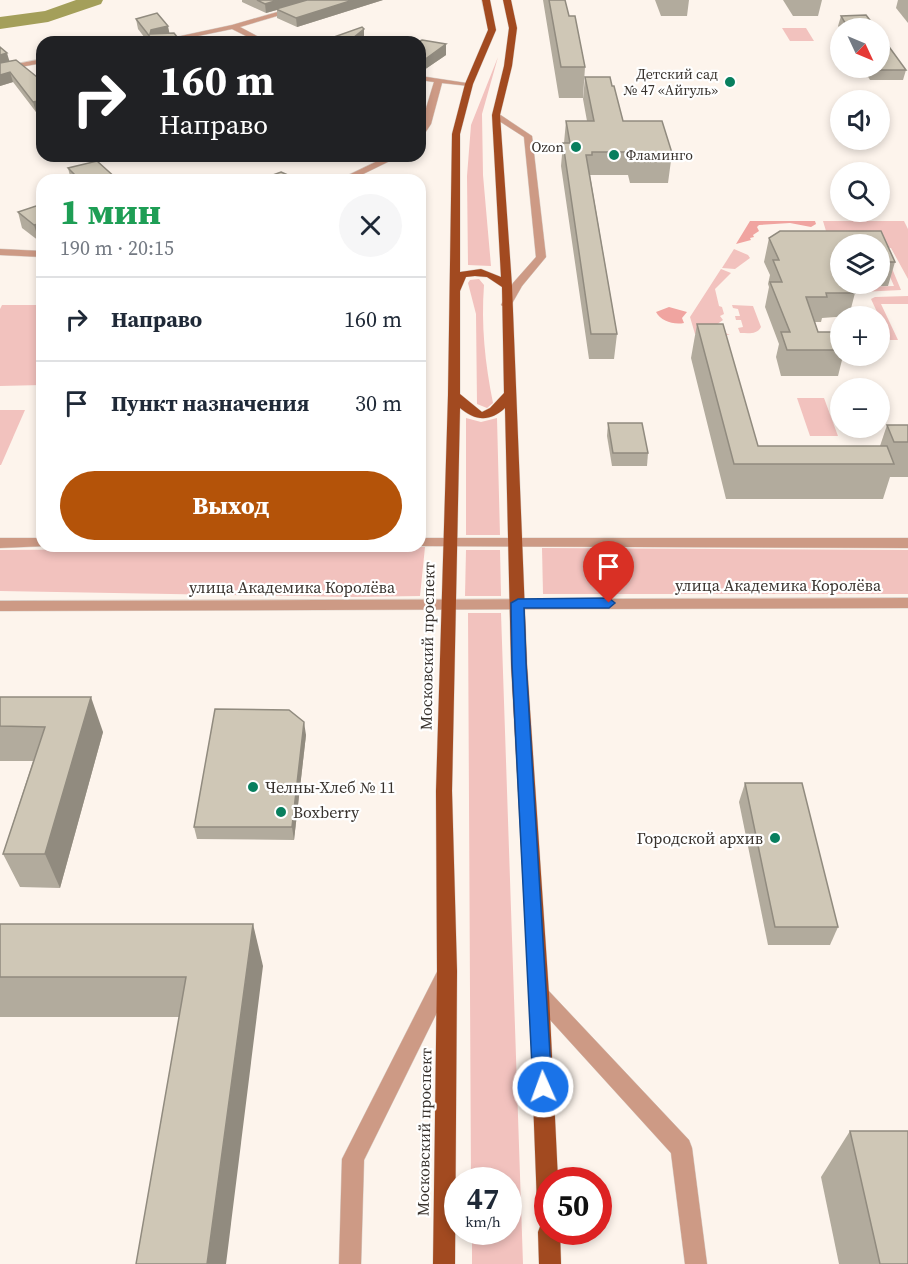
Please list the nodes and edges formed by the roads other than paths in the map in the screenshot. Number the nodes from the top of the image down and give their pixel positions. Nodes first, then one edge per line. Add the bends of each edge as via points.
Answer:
1 (327, 0) edge
2 (486, 0) edge
3 (507, 0) edge
4 (233, 27) junction
5 (187, 36) edge
6 (252, 36) edge
7 (36, 62) edge
8 (0, 69) edge
9 (426, 79) edge
10 (439, 80) junction
11 (470, 84) junction
12 (496, 115) junction
13 (426, 125) edge
14 (382, 162) edge
15 (356, 174) edge
16 (0, 252) edge
17 (36, 254) edge
18 (507, 286) junction
19 (453, 294) junction
20 (506, 304) junction
21 (454, 395) junction
22 (510, 395) junction
23 (515, 542) junction
24 (0, 543) edge
25 (36, 543) edge
26 (426, 543) edge
27 (450, 543) junction
28 (908, 543) edge
29 (518, 603) junction
30 (908, 603) edge
31 (450, 604) junction
32 (0, 606) edge
33 (447, 971) junction
34 (539, 994) junction
35 (546, 1167) edge
36 (549, 1245) edge
37 (350, 1264) edge
38 (444, 1264) edge
39 (550, 1264) edge
40 (696, 1264) edge

1 - 4 street
2 - 11 main road, Московский проспект via 492,30
3 - 12 main road via 513,28
4 - 5 street
4 - 6 street
7 - 8 street
9 - 10 street
10 - 11 street
10 - 13 street
11 - 19 main road, Московский проспект via 456,134
12 - 18 main road
12 - 20 street via 528,136 541,257
14 - 15 street
16 - 17 street
18 - 19 main road via 492,274 478,270 461,275
18 - 20 main road
19 - 21 main road, Московский проспект
20 - 22 main road
21 - 22 main road via 473,414 483,417 496,413
21 - 27 main road, Московский проспект
22 - 23 main road
23 - 27 street
23 - 28 street
23 - 29 main road
24 - 25 street
26 - 27 street
27 - 31 main road, Московский проспект
29 - 30 street, улица Академика Королёва
29 - 31 street, улица Академика Королёва
29 - 34 main road
31 - 32 street, улица Академика Королёва
31 - 33 main road, Московский проспект via 444,791
33 - 37 street via 353,1159
33 - 38 main road, Московский проспект
34 - 35 main road
34 - 40 street via 681,1148
36 - 39 main road

